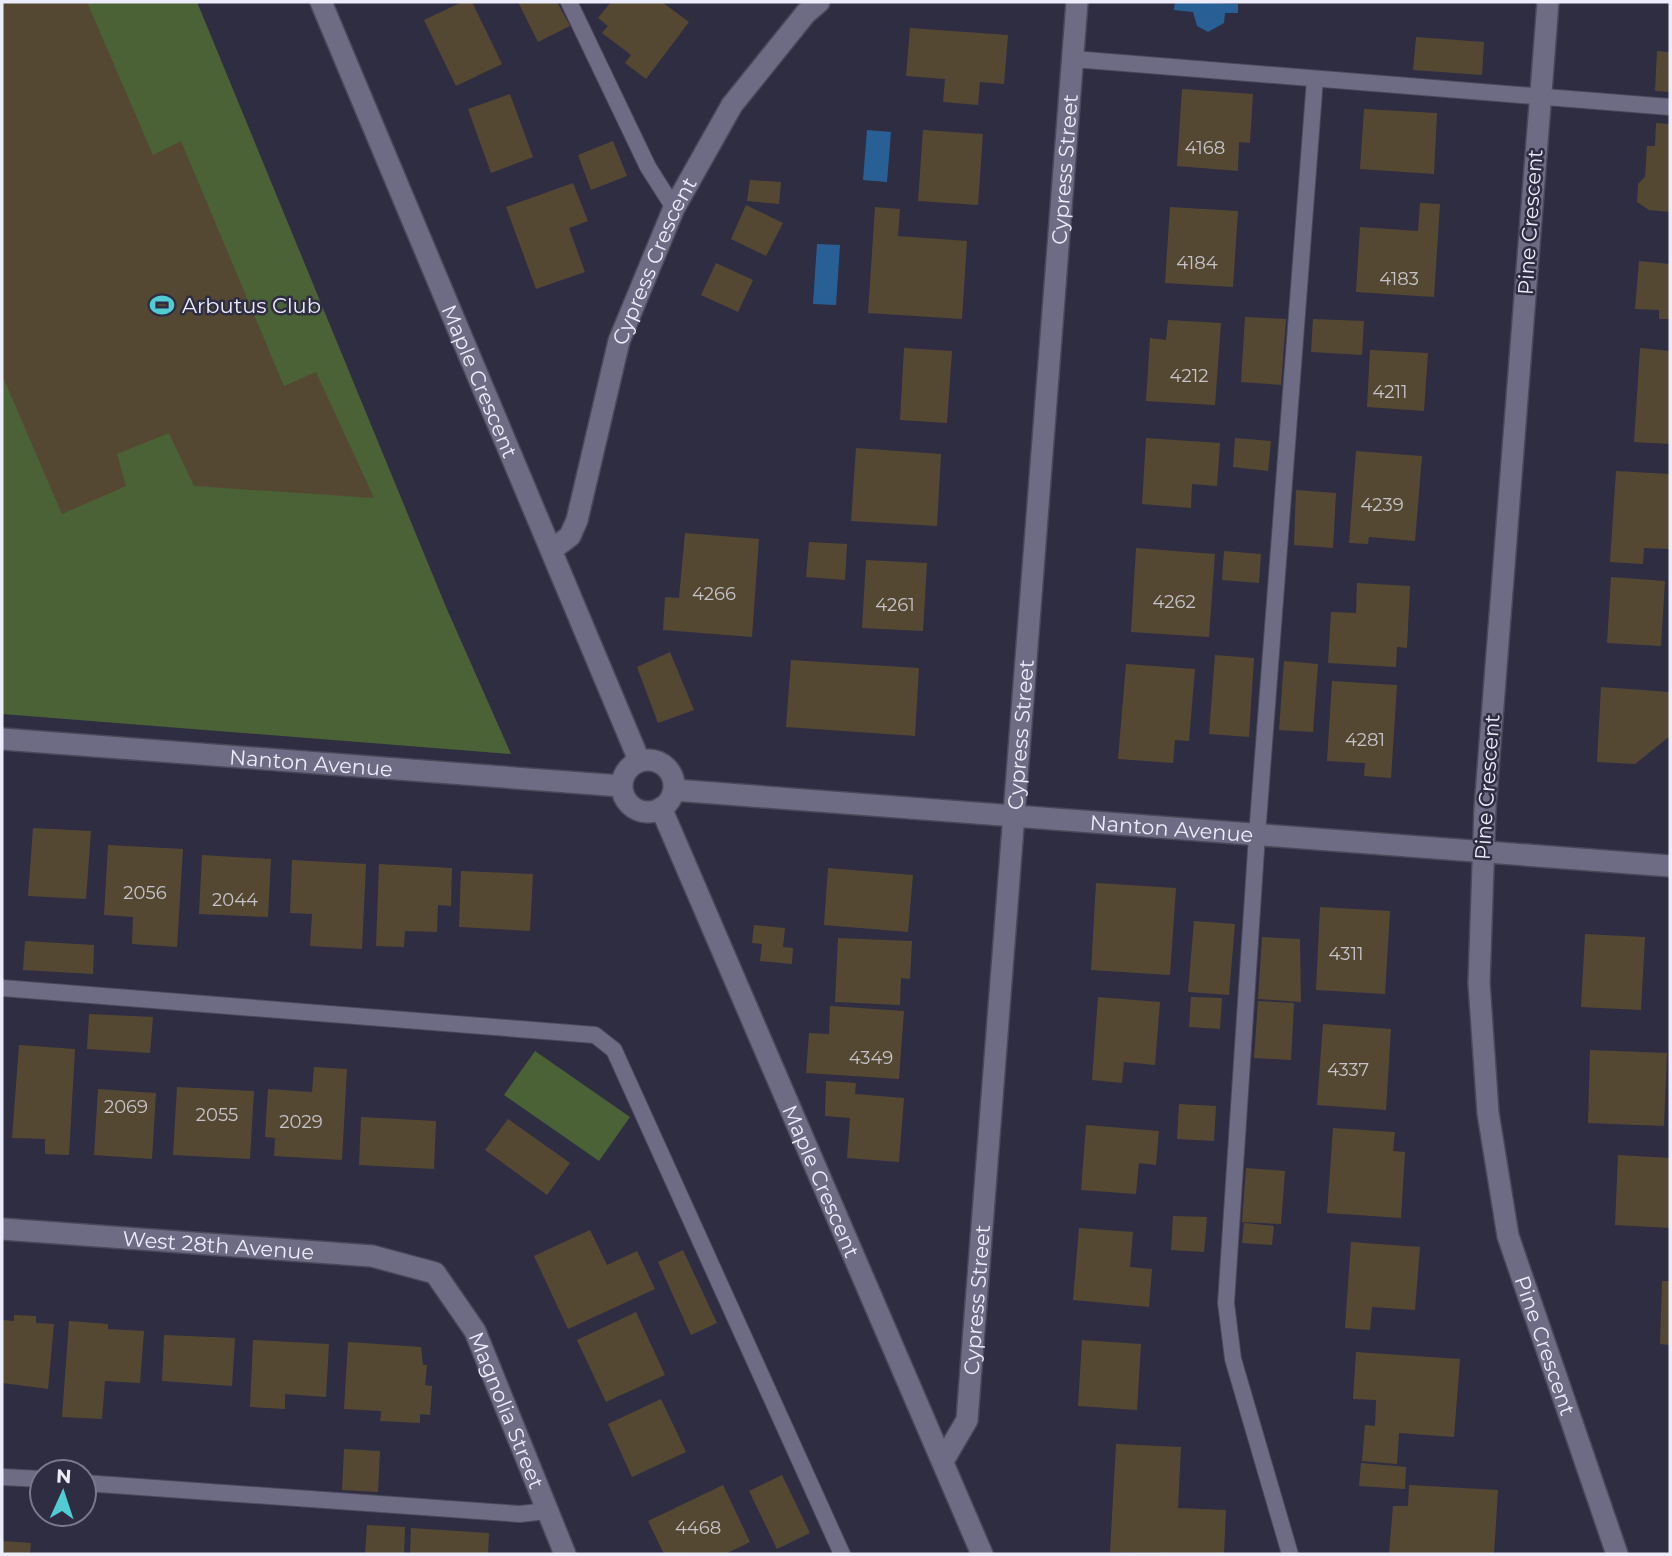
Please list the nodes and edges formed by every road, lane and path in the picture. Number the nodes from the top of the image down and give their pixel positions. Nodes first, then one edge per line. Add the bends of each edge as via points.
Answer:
1 (321, 2) edge
2 (569, 2) edge
3 (819, 2) edge
4 (1077, 2) edge
5 (1548, 2) edge
6 (1073, 59) junction
7 (1315, 79) junction
8 (1539, 97) junction
9 (1670, 107) edge
10 (674, 208) junction
11 (553, 549) junction
12 (2, 739) edge
13 (639, 760) junction
14 (621, 786) junction
15 (674, 790) junction
16 (661, 808) junction
17 (1014, 816) junction
18 (1257, 835) junction
19 (1482, 852) junction
20 (1670, 866) edge
21 (2, 988) edge
22 (2, 1229) edge
23 (435, 1273) joint
24 (943, 1461) junction
25 (2, 1476) edge
26 (28, 1478) edge
27 (98, 1484) edge
28 (547, 1511) junction
29 (565, 1554) edge
30 (842, 1554) edge
31 (982, 1554) edge
32 (1290, 1554) edge
33 (1618, 1554) edge

1 - 11 street, Maple Crescent
2 - 10 lane via 648,167
3 - 10 street, Cypress Crescent via 732,105
4 - 6 street, Cypress Street
5 - 8 street, Pine Crescent
6 - 7 lane
6 - 17 street, Cypress Street
7 - 8 lane
7 - 18 lane
8 - 9 lane
8 - 19 street, Pine Crescent
10 - 11 street, Cypress Crescent via 620,341 577,520 570,536
11 - 13 street, Maple Crescent
12 - 14 street, Nanton Avenue
13 - 14 street via 626,771
13 - 15 street via 665,766 671,772
14 - 16 street via 635,809 652,812
15 - 16 street
15 - 17 street, Nanton Avenue
16 - 24 street, Maple Crescent
17 - 18 street, Nanton Avenue
17 - 24 street, Cypress Street via 967,1420
18 - 19 street, Nanton Avenue
18 - 32 lane via 1226,1303 1233,1359
19 - 20 street, Nanton Avenue
19 - 33 street, Pine Crescent via 1479,983 1488,1113 1508,1236
21 - 30 lane via 595,1035 614,1051
22 - 23 street, West 28th Avenue via 372,1256
23 - 28 street, Magnolia Street via 475,1331
24 - 31 street, Maple Crescent
25 - 26 lane
27 - 28 lane via 520,1514
28 - 29 street, Magnolia Street

